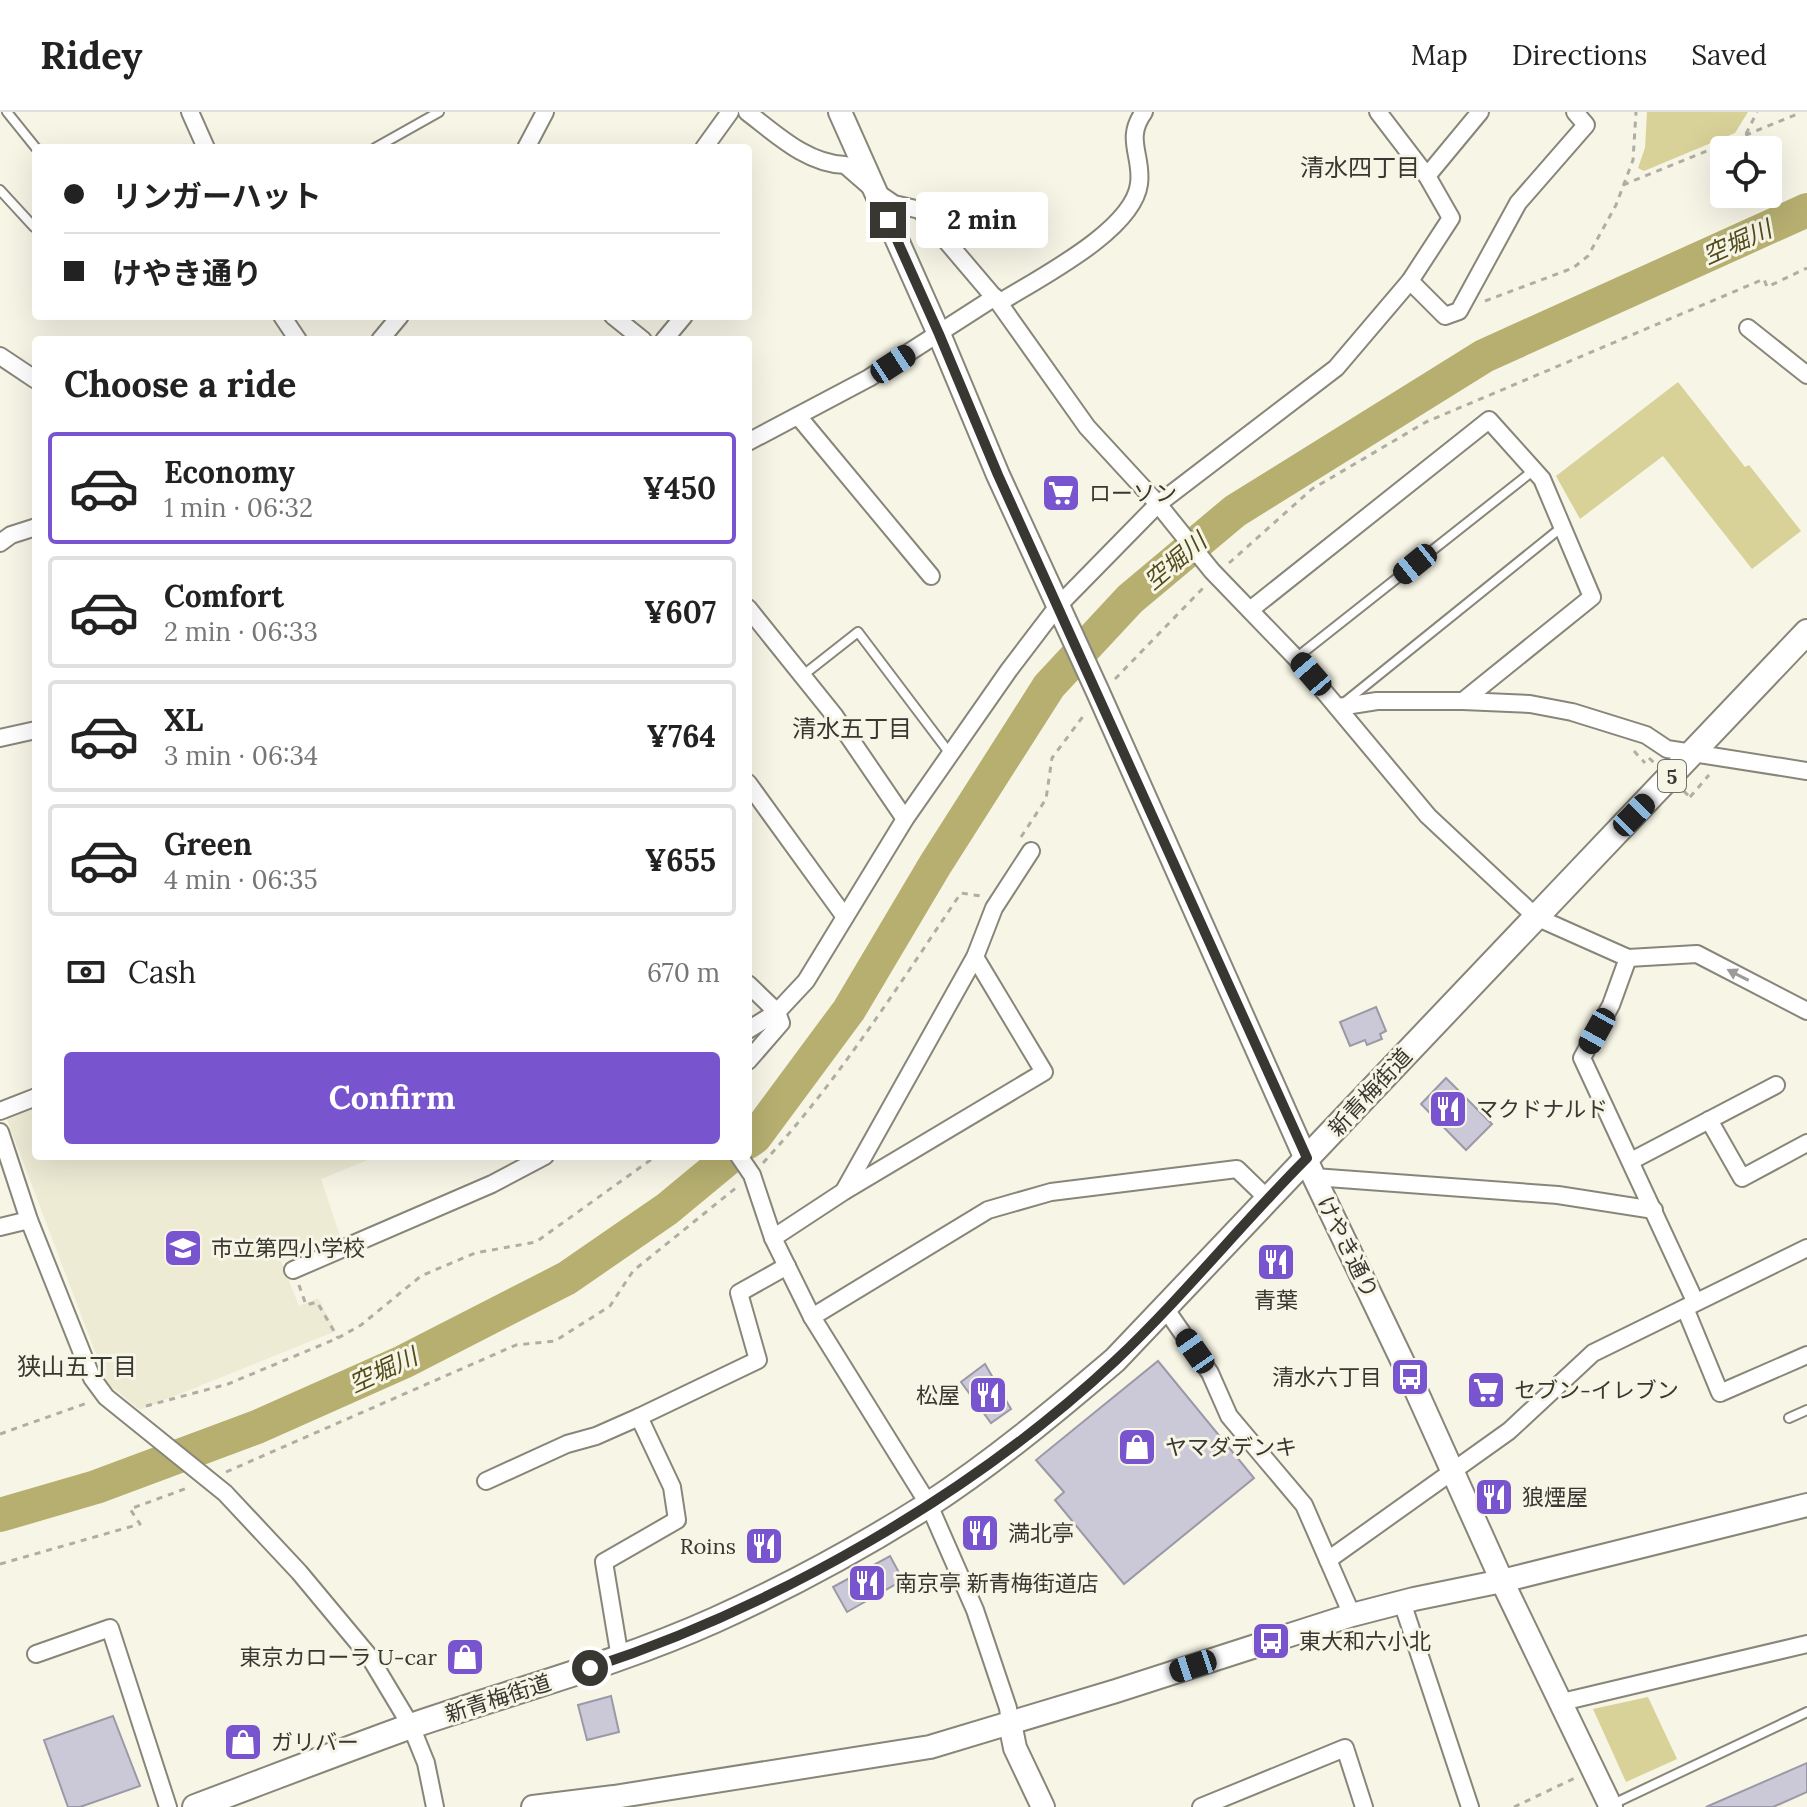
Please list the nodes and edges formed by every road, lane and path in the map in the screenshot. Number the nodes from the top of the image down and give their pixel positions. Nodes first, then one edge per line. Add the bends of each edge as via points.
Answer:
1 (7, 112) edge
2 (190, 112) edge
3 (439, 112) edge
4 (730, 112) edge
5 (747, 112) edge
6 (840, 112) edge
7 (1144, 112) edge
8 (1378, 112) edge
9 (1480, 112) edge
10 (1575, 112) edge
11 (1636, 112) edge
12 (1757, 112) edge
13 (1800, 112) edge
14 (541, 114) edge
15 (1746, 134) junction
16 (33, 144) edge
17 (204, 144) edge
18 (382, 144) edge
19 (529, 144) edge
20 (707, 144) edge
21 (1427, 176) junction
22 (1623, 185) junction
23 (0, 190) edge
24 (875, 191) junction
25 (32, 225) edge
26 (1807, 268) edge
27 (1410, 281) junction
28 (997, 300) junction
29 (1459, 311) junction
30 (397, 320) edge
31 (618, 320) edge
32 (681, 320) edge
33 (1748, 328) dead end
34 (939, 334) junction
35 (383, 336) edge
36 (638, 336) edge
37 (667, 336) edge
38 (0, 356) edge
39 (1807, 375) edge
40 (32, 377) edge
41 (798, 416) junction
42 (752, 440) edge
43 (1534, 470) junction
44 (1160, 506) junction
45 (1562, 526) junction
46 (32, 528) edge
47 (0, 543) edge
48 (1215, 574) junction
49 (931, 576) dead end
50 (1250, 610) junction
51 (752, 613) edge
52 (1060, 613) junction
53 (1807, 632) edge
54 (1296, 658) junction
55 (802, 676) junction
56 (1098, 693) junction
57 (1463, 701) junction
58 (1339, 707) junction
59 (32, 731) edge
60 (0, 738) edge
61 (1693, 754) junction
62 (952, 756) junction
63 (1649, 758) dead end
64 (1807, 771) edge
65 (1712, 772) dead end
66 (752, 789) edge
67 (905, 819) junction
68 (1021, 836) dead end
69 (1031, 851) dead end
70 (988, 885) dead end
71 (845, 917) junction
72 (1536, 917) junction
73 (975, 957) junction
74 (1628, 958) junction
75 (752, 988) edge
76 (1807, 1011) edge
77 (777, 1012) junction
78 (752, 1028) edge
79 (752, 1056) edge
80 (1776, 1085) dead end
81 (32, 1099) edge
82 (0, 1111) edge
83 (1709, 1120) junction
84 (0, 1132) edge
85 (1807, 1143) edge
86 (537, 1160) edge
87 (650, 1160) edge
88 (742, 1160) edge
89 (1631, 1161) junction
90 (1311, 1168) junction
91 (751, 1173) junction
92 (843, 1192) junction
93 (1267, 1198) junction
94 (1654, 1210) junction
95 (29, 1220) junction
96 (0, 1227) edge
97 (773, 1238) junction
98 (1807, 1248) edge
99 (787, 1266) junction
100 (293, 1270) joint
101 (1690, 1304) junction
102 (1165, 1308) junction
103 (812, 1317) junction
104 (338, 1338) junction
105 (1807, 1355) edge
106 (106, 1397) junction
107 (1807, 1410) edge
108 (123, 1412) junction
109 (639, 1417) junction
110 (1789, 1418) dead end
111 (0, 1434) edge
112 (1452, 1470) junction
113 (209, 1480) junction
114 (486, 1481) dead end
115 (929, 1505) junction
116 (1807, 1505) edge
117 (1328, 1560) junction
118 (0, 1564) edge
119 (1502, 1581) junction
120 (1402, 1602) junction
121 (1352, 1615) junction
122 (1807, 1644) edge
123 (36, 1654) dead end
124 (620, 1658) junction
125 (1562, 1702) junction
126 (1807, 1712) edge
127 (1010, 1723) junction
128 (411, 1726) junction
129 (1594, 1769) junction
130 (1611, 1806) edge
131 (168, 1807) edge
132 (195, 1807) edge
133 (435, 1807) edge
134 (533, 1807) edge
135 (1043, 1807) edge
136 (1201, 1807) edge
137 (1364, 1807) edge
138 (1470, 1807) edge
139 (1514, 1807) edge

1 - 16 lane
2 - 17 street
3 - 18 lane
4 - 20 street
5 - 24 street via 788,143 827,164 845,165
6 - 24 street, けやき通り
7 - 28 street via 1135,124 1134,141 1140,182 1121,219 1090,246
8 - 21 street
9 - 21 street
10 - 29 street via 1586,125 1518,203
11 - 22 path via 1633,160
12 - 15 path
13 - 15 path
14 - 19 street
15 - 22 path
21 - 27 street via 1451,218
22 - 29 path via 1588,256 1573,268
23 - 25 lane
24 - 28 street via 894,204 920,210
24 - 34 street, けやき通り
26 - 48 path via 1767,287 1764,279 1426,422 1312,489
27 - 29 street via 1445,316
27 - 44 street via 1336,368
28 - 34 street
28 - 44 street via 1087,427
30 - 35 street
31 - 36 street
32 - 37 street
33 - 39 street
34 - 41 street
34 - 52 street, けやき通り
38 - 40 street
41 - 42 street
41 - 49 street
43 - 45 street
43 - 50 street via 1489,420
43 - 54 lane
44 - 48 street
44 - 52 street
45 - 57 street via 1592,597
45 - 58 lane
46 - 47 street
48 - 50 street
48 - 56 path
50 - 54 street
51 - 55 street
52 - 56 street, けやき通り
52 - 62 street via 1009,670
53 - 61 main road, 新青梅街道 / 5
54 - 58 street
55 - 62 lane via 858,632
55 - 67 street
56 - 68 path via 1052,758 1046,799
56 - 90 street, けやき通り
57 - 58 street via 1377,701
57 - 61 street via 1572,712
58 - 72 street via 1428,816
59 - 60 street
61 - 64 street
61 - 72 main road, 新青梅街道 / 5
62 - 67 street
63 - 65 path, bridge via 1690,797
66 - 71 street
67 - 71 street
69 - 73 street via 994,908
70 - 91 path via 980,897 961,893 853,1053 799,1124
71 - 77 street via 806,981
72 - 74 street
72 - 90 main road, 新青梅街道 / 5
73 - 92 street
73 - 92 street via 1044,1072
76 -> 74 street via 1697,954
74 - 89 street via 1611,1005 1582,1058
75 - 77 street
77 - 78 street
77 - 79 street via 781,1023
80 - 83 street
81 - 82 street
83 - 85 street via 1742,1178
83 - 89 street
84 - 95 street
86 - 100 street
87 - 104 path via 536,1242 475,1253 421,1276
88 - 91 street
89 - 94 street
90 - 93 main road, 新青梅街道 / 5
90 - 94 street
90 - 112 street, けやき通り
91 - 97 street
91 - 113 path via 633,1271 610,1306 555,1341 516,1345
92 - 97 street
93 - 102 main road, 新青梅街道 / 5
93 - 103 street via 1237,1169 1051,1192 988,1210
94 - 101 street
95 - 96 street
95 - 106 street via 92,1378
97 - 99 street
98 - 101 street
99 - 103 street
99 - 109 street via 739,1293 758,1360
100 - 104 path via 306,1305 317,1302
101 - 105 street via 1720,1393
101 - 112 street via 1593,1353 1509,1431
102 - 115 main road, 新青梅街道 / 5 via 1048,1417
102 - 117 street via 1210,1373 1229,1416 1304,1505
103 - 115 street
104 - 108 path via 228,1384
106 - 108 street
106 - 111 path
107 - 110 lane
108 - 113 street
109 - 114 street
109 - 124 street via 672,1487 677,1520 604,1562
112 - 117 street
112 - 119 street, けやき通り
113 - 118 path via 130,1509 140,1524
113 - 128 street via 299,1572 369,1656
115 - 124 main road, 新青梅街道 / 5 via 713,1621
115 - 127 street via 975,1610
116 - 119 street
117 - 121 street
119 - 120 street
119 - 125 street, けやき通り
120 - 121 street
120 - 138 street
121 - 127 street
122 - 125 street
123 - 131 street via 110,1628
124 - 128 main road, 新青梅街道 / 5
125 - 129 street, けやき通り
126 - 130 lane
127 - 134 street via 930,1747
127 - 135 street via 1015,1748
128 - 132 main road, 新青梅街道 / 5
128 - 133 street
129 - 130 street, けやき通り
129 - 139 path
136 - 137 street via 1345,1748

